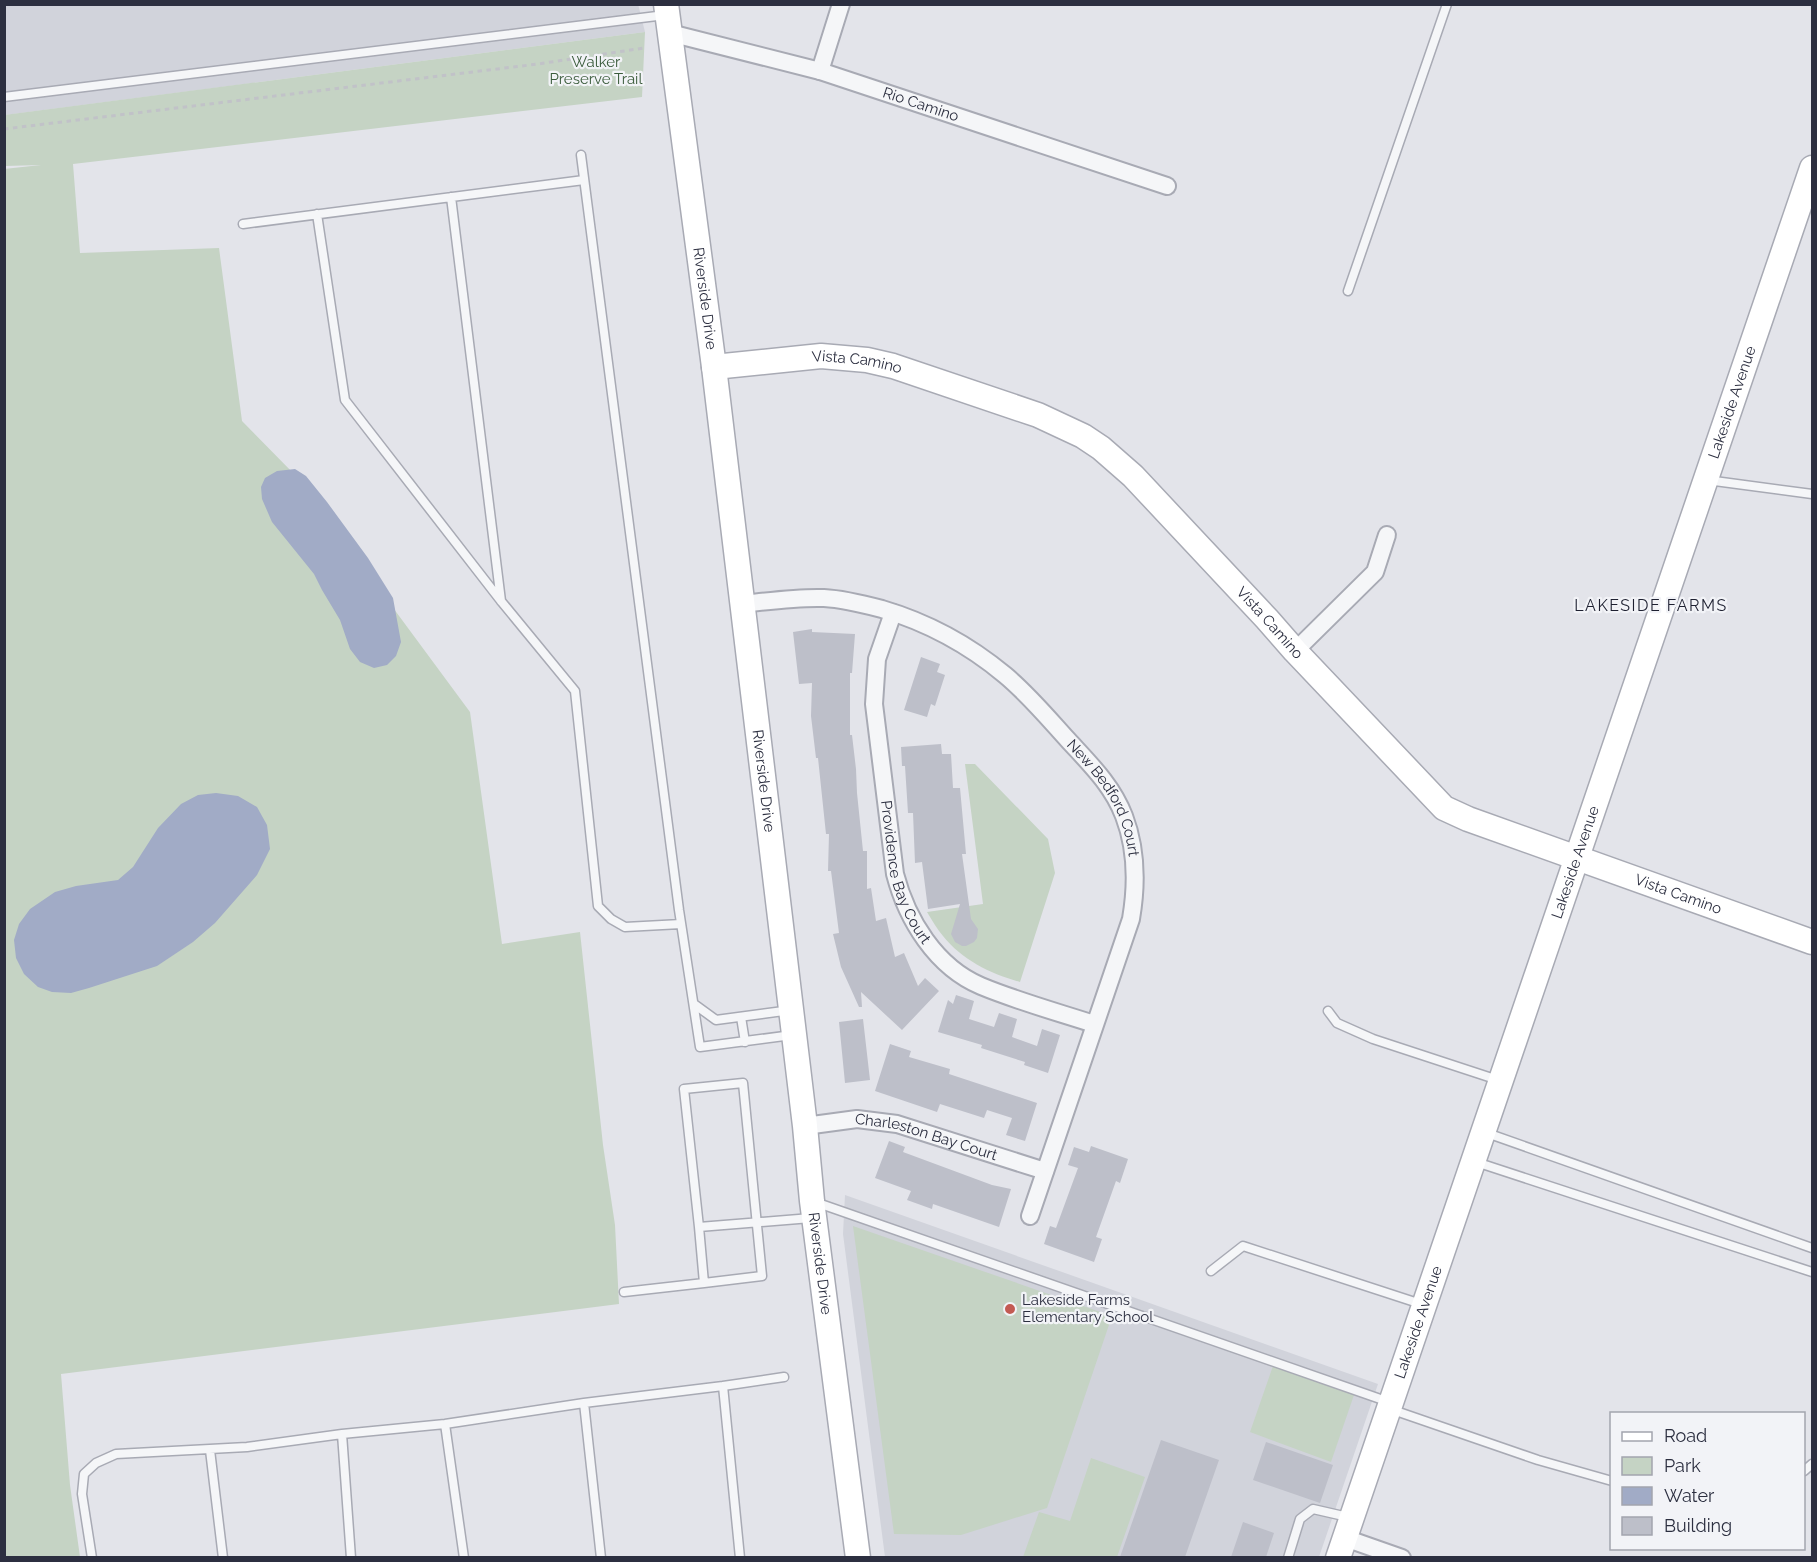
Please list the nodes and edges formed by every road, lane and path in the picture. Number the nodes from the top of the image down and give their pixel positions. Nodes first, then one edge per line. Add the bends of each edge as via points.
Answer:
1 (841, 4) edge
2 (1447, 4) edge
3 (668, 17) edge
4 (644, 48) dead end
5 (820, 71) junction
6 (4, 97) edge
7 (4, 129) edge
8 (581, 155) dead end
9 (1811, 175) edge
10 (584, 180) junction
11 (1167, 186) dead end
12 (451, 197) junction
13 (317, 214) junction
14 (243, 224) dead end
15 (1348, 291) dead end
16 (714, 368) junction
17 (1706, 480) junction
18 (1812, 494) edge
19 (1387, 535) dead end
20 (501, 601) junction
21 (742, 604) junction
22 (894, 613) junction
23 (1295, 651) junction
24 (1577, 859) junction
25 (681, 924) junction
26 (1812, 942) edge
27 (694, 1004) junction
28 (791, 1010) junction
29 (1328, 1011) dead end
30 (741, 1017) junction
31 (1094, 1024) junction
32 (794, 1035) junction
33 (745, 1042) junction
34 (1501, 1081) junction
35 (805, 1126) junction
36 (1483, 1132) junction
37 (1473, 1161) junction
38 (1045, 1171) junction
39 (813, 1209) junction
40 (1030, 1216) dead end
41 (757, 1223) junction
42 (699, 1227) junction
43 (1812, 1248) edge
44 (1211, 1270) dead end
45 (1812, 1272) edge
46 (704, 1283) junction
47 (624, 1292) dead end
48 (1424, 1305) junction
49 (784, 1377) dead end
50 (723, 1386) junction
51 (584, 1403) junction
52 (1390, 1406) junction
53 (445, 1424) junction
54 (342, 1434) junction
55 (210, 1449) junction
56 (1610, 1480) edge
57 (1345, 1538) edge
58 (93, 1557) edge
59 (223, 1557) edge
60 (351, 1557) edge
61 (464, 1557) edge
62 (601, 1557) edge
63 (740, 1557) edge
64 (858, 1557) edge
65 (1288, 1557) edge
66 (1402, 1557) edge

1 - 5 street
2 - 15 lane
3 - 5 street, Rio Camino
3 - 6 lane
3 - 16 street, Riverside Drive
4 - 7 path
5 - 11 street, Rio Camino
8 - 10 lane
9 - 17 street, Lakeside Avenue
10 - 12 lane
10 - 25 lane
12 - 13 lane
12 - 20 lane
13 - 14 lane
13 - 20 lane via 345,400
16 - 21 street, Riverside Drive
16 - 23 street, Vista Camino via 820,356 867,360 1038,415 1083,436 1133,476
17 - 18 lane
17 - 24 street, Lakeside Avenue
19 - 23 street via 1375,572
20 - 25 lane via 575,691 598,906 625,927
21 - 22 street, New Bedford Court via 824,598
21 - 28 street, Riverside Drive
22 - 31 street, New Bedford Court via 946,635 1005,675 1102,777 1117,799 1134,856 1135,898
22 - 31 street, Providence Bay Court via 877,659 874,704 895,874 913,921 948,964 980,986
23 - 24 street, Vista Camino via 1444,808
24 - 26 street, Vista Camino
24 - 34 street, Lakeside Avenue
25 - 27 lane
27 - 30 lane via 717,1020
27 - 33 lane via 700,1047
28 - 30 lane
28 - 32 street, Riverside Drive
29 - 34 lane via 1337,1023 1373,1039
30 - 33 lane
31 - 38 street, New Bedford Court
32 - 33 lane
32 - 35 street, Riverside Drive
34 - 36 street, Lakeside Avenue
35 - 38 street, Charleston Bay Court via 857,1119 897,1124
35 - 39 street, Riverside Drive
36 - 37 street, Lakeside Avenue
36 - 43 lane
37 - 45 lane
37 - 48 street, Lakeside Avenue
38 - 40 street, New Bedford Court
39 - 41 lane
39 - 52 lane
39 - 64 street, Riverside Drive
41 - 42 lane
41 - 42 lane via 743,1083 684,1089
41 - 46 lane via 762,1276
42 - 46 lane
44 - 48 lane via 1243,1246
46 - 47 lane
48 - 52 street, Lakeside Avenue
49 - 50 lane
50 - 51 lane
50 - 63 lane
51 - 53 lane
51 - 62 lane
52 - 56 lane via 1538,1460
52 - 57 street, Lakeside Avenue
53 - 54 lane
53 - 61 lane
54 - 55 lane via 247,1448
54 - 60 lane
55 - 58 lane via 116,1454 84,1474 82,1494
55 - 59 lane
57 - 65 lane via 1313,1509 1300,1519
57 - 66 street

